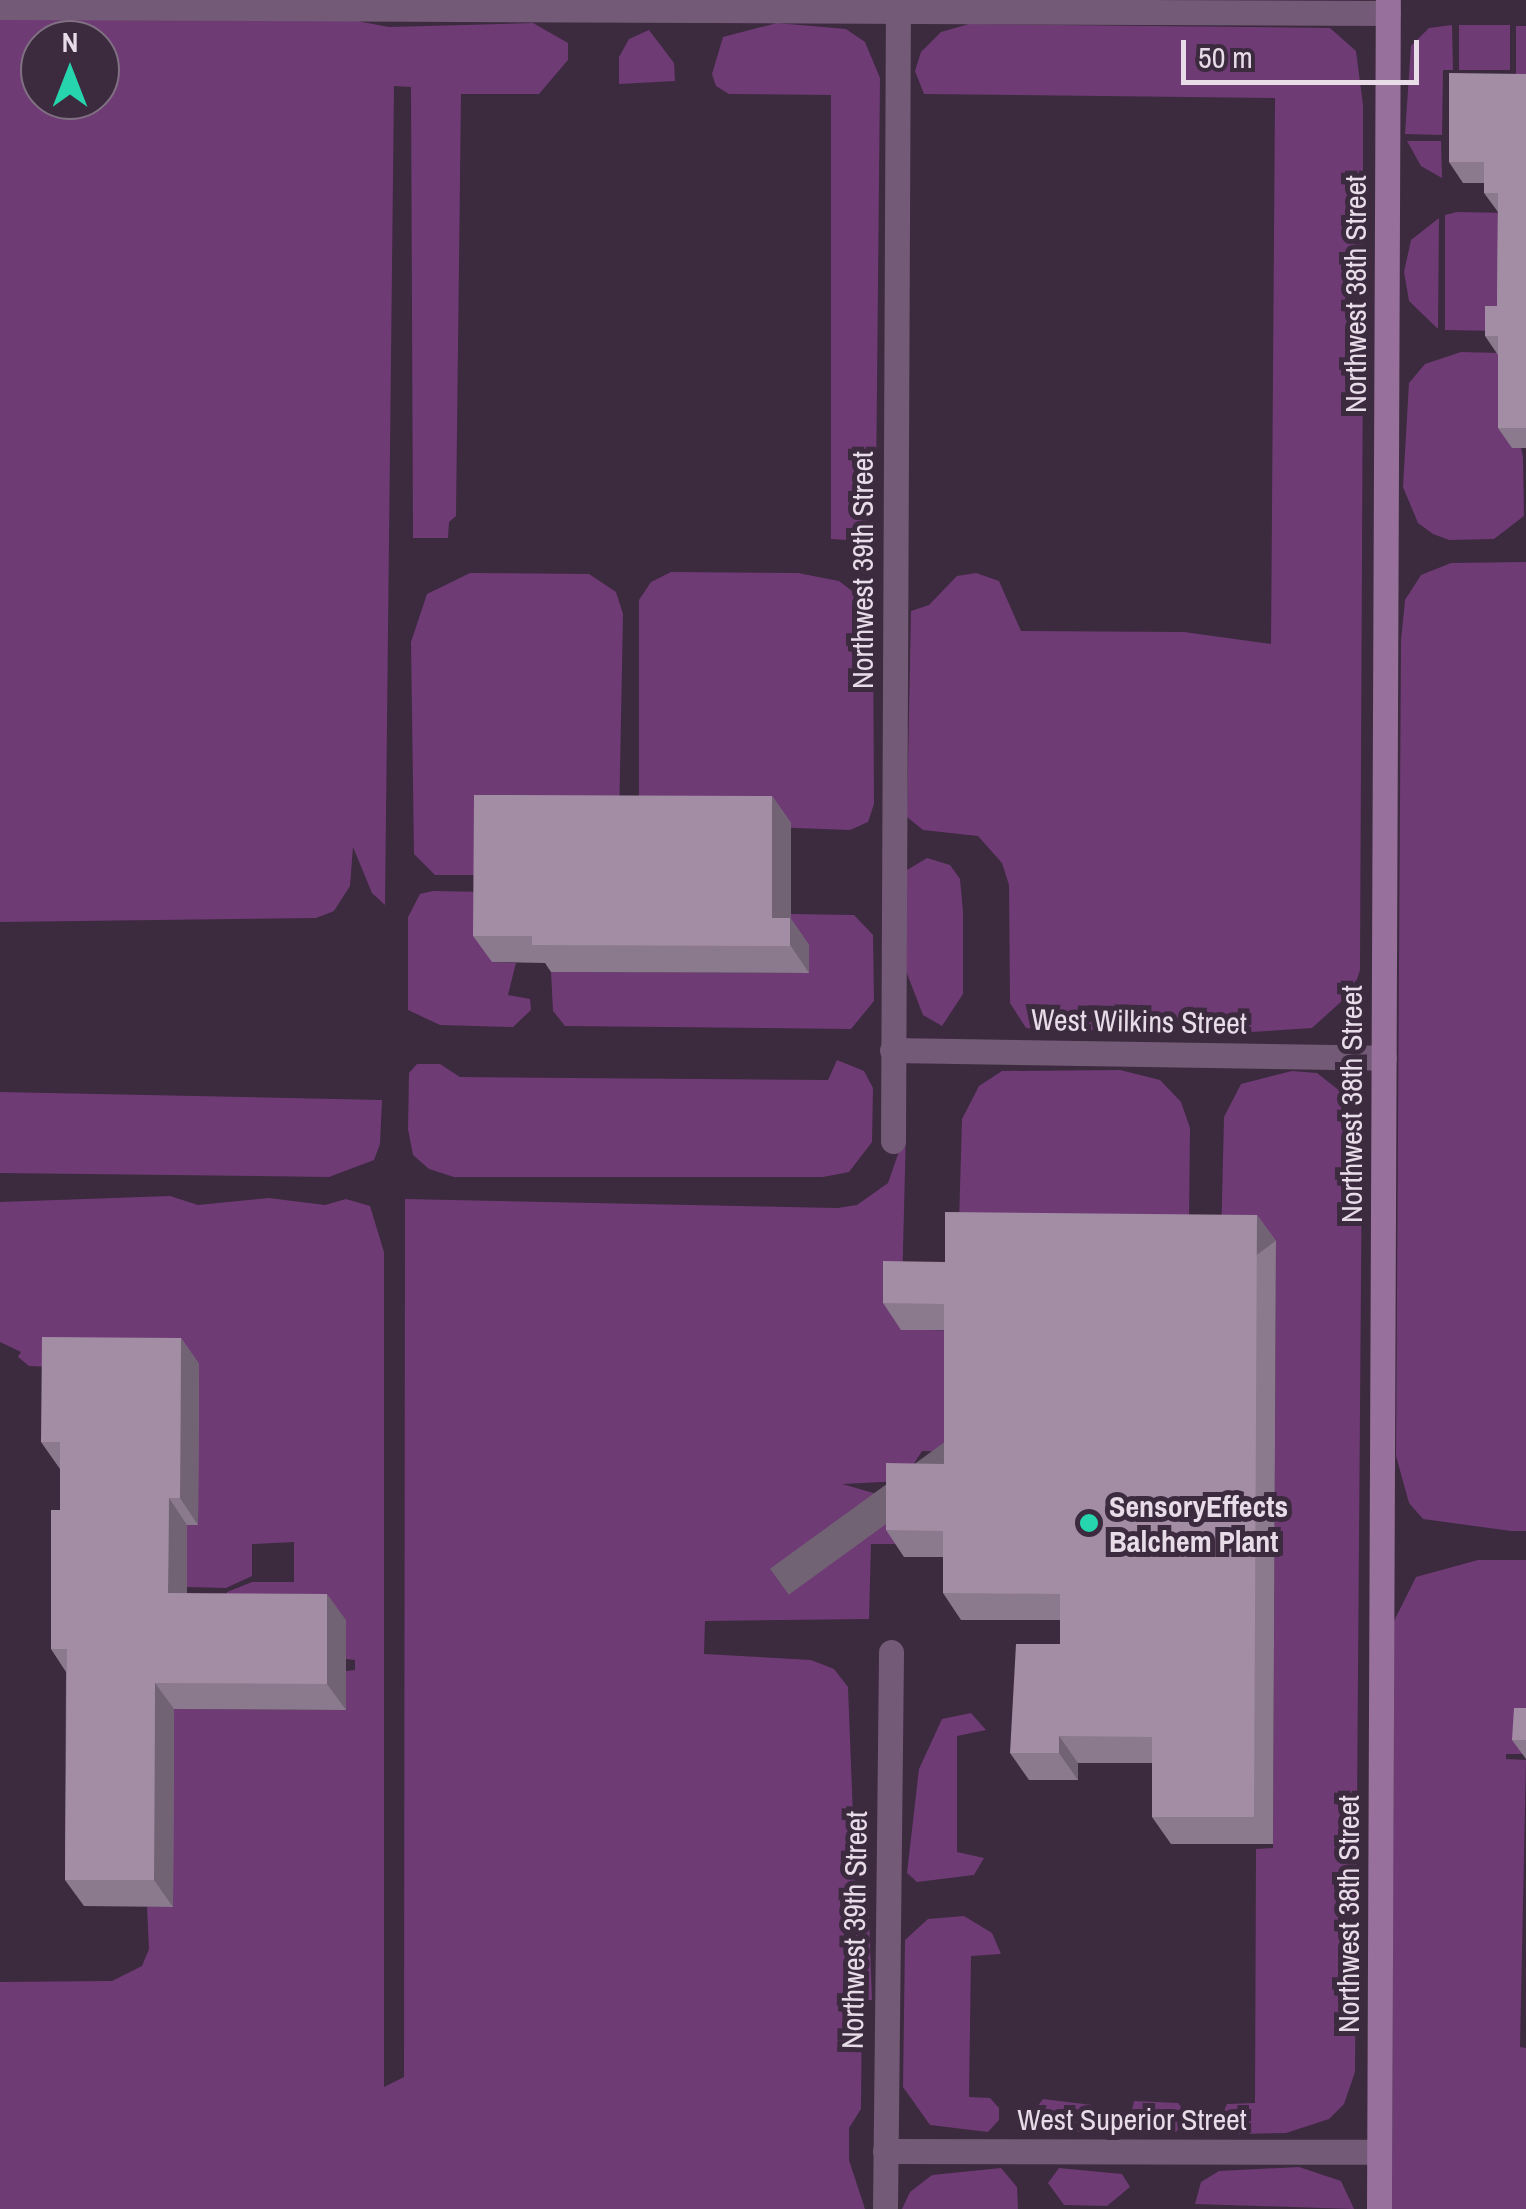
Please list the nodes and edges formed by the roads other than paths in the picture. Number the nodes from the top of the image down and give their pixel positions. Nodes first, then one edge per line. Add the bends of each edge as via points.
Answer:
1 (898, 4) edge
2 (1388, 6) edge
3 (0, 7) edge
4 (892, 1050) junction
5 (1384, 1058) junction
6 (894, 1141) dead end
7 (890, 1652) dead end
8 (885, 2151) junction
9 (1380, 2152) junction
10 (885, 2209) edge
11 (1379, 2209) edge

1 - 2 street
1 - 3 street
1 - 4 street, Northwest 39th Street
2 - 5 main road, Northwest 38th Street
4 - 5 street, West Wilkins Street
4 - 6 street, Northwest 39th Street
5 - 9 main road, Northwest 38th Street
7 - 8 street, Northwest 39th Street
8 - 9 street, West Superior Street
8 - 10 street, Northwest 39th Street
9 - 11 main road, Northwest 38th Street

